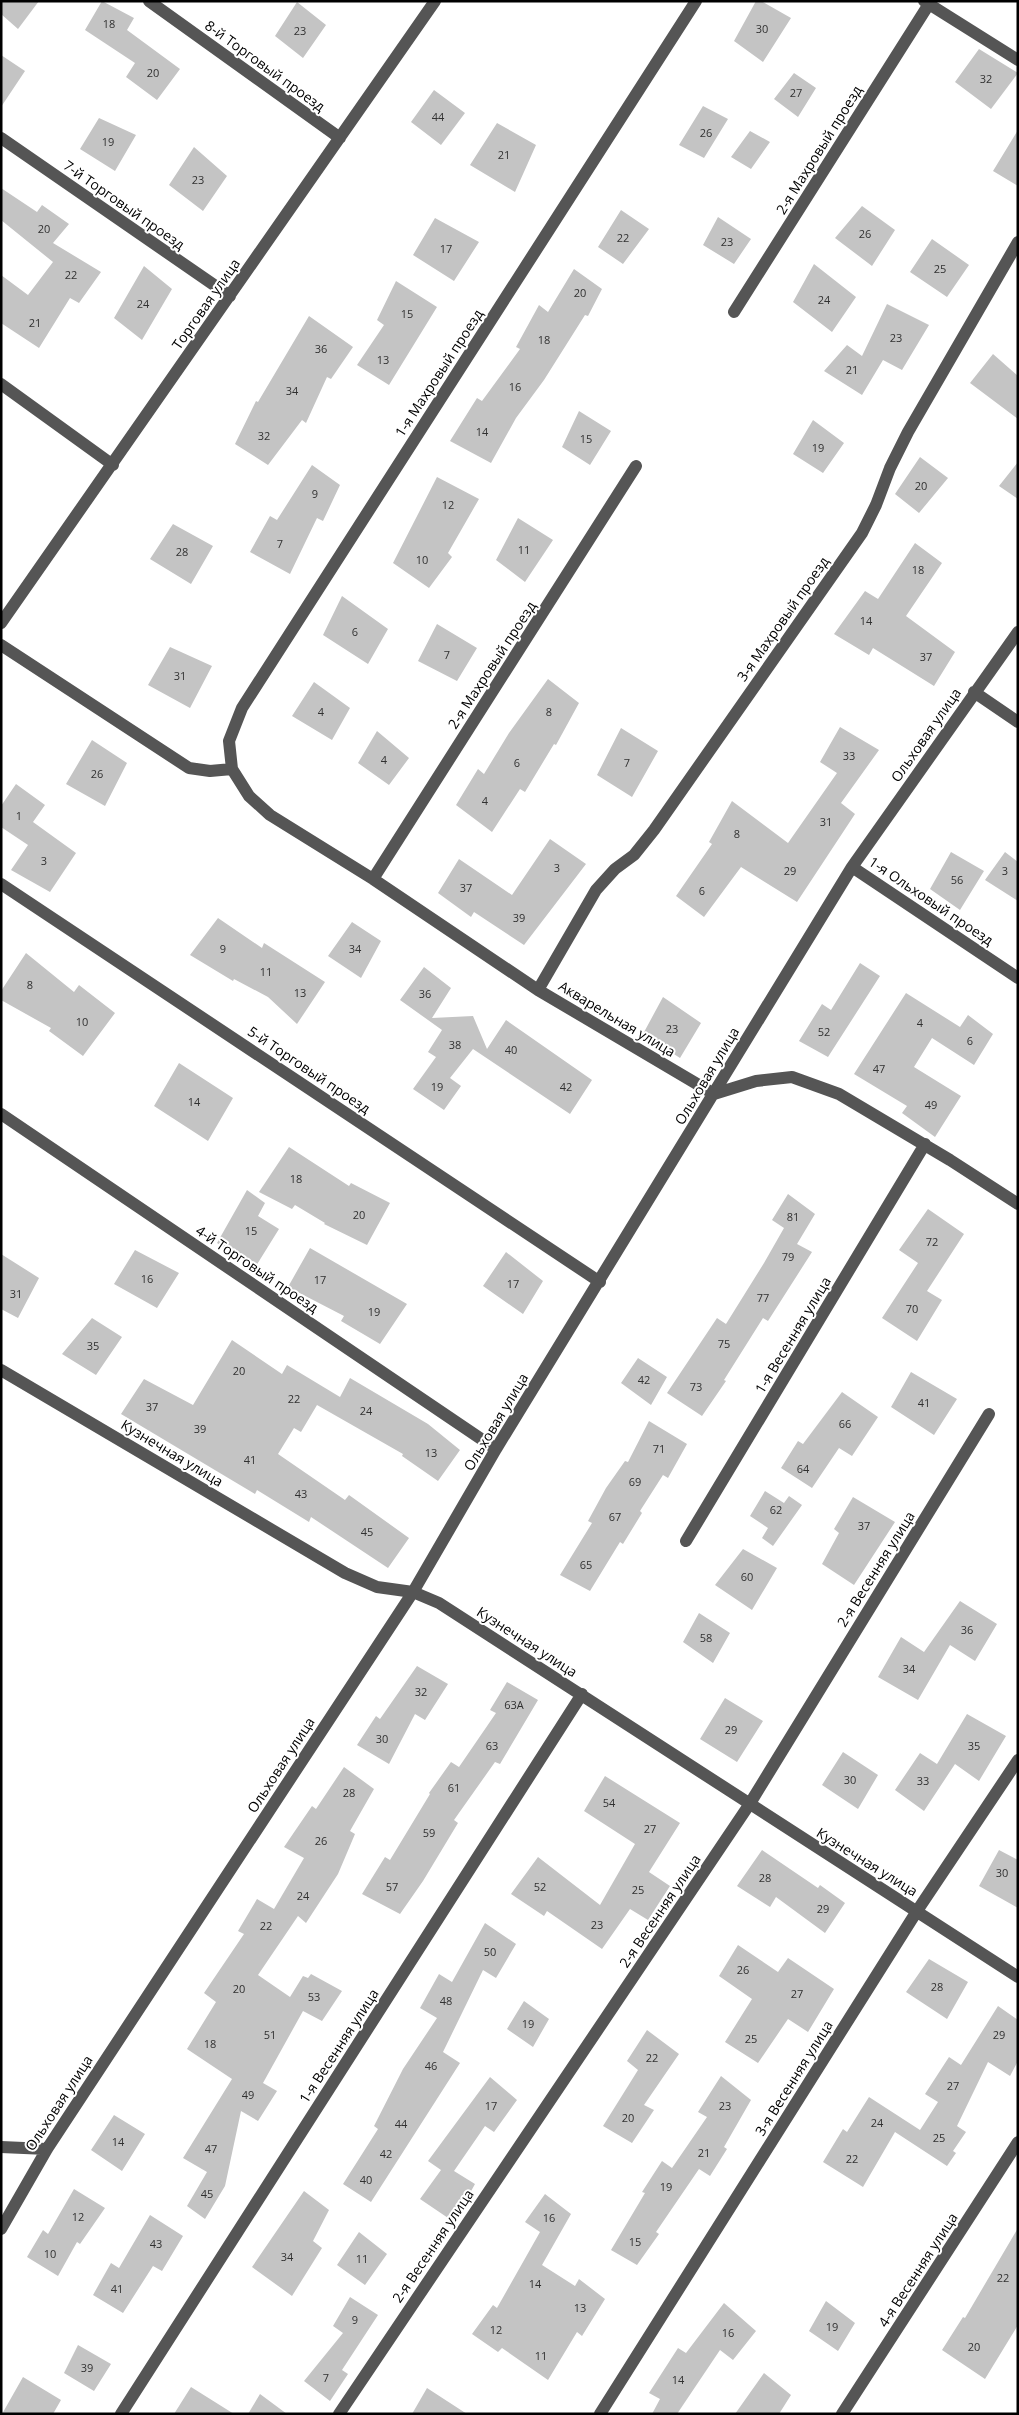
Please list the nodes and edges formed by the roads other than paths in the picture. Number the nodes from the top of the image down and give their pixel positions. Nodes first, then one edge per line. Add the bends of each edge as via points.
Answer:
1 (149, 1) edge
2 (435, 1) edge
3 (696, 1) edge
4 (927, 3) edge
5 (1018, 60) edge
6 (1, 138) edge
7 (340, 138) junction
8 (1018, 242) edge
9 (230, 296) junction
10 (734, 312) dead end
11 (1, 384) edge
12 (113, 465) junction
13 (636, 466) dead end
14 (1, 623) edge
15 (1018, 632) edge
16 (1, 645) edge
17 (974, 692) junction
18 (1018, 722) edge
19 (232, 769) junction
20 (852, 867) junction
21 (373, 879) junction
22 (1, 884) edge
23 (1018, 978) edge
24 (538, 990) junction
25 (714, 1094) junction
26 (1, 1114) edge
27 (926, 1144) junction
28 (1018, 1204) edge
29 (600, 1282) junction
30 (1, 1370) edge
31 (989, 1414) dead end
32 (496, 1449) junction
33 (686, 1541) dead end
34 (413, 1592) junction
35 (582, 1694) junction
36 (1018, 1760) edge
37 (749, 1805) junction
38 (917, 1911) junction
39 (1018, 1977) edge
40 (1018, 2142) edge
41 (1, 2147) edge
42 (47, 2149) junction
43 (1, 2229) edge
44 (121, 2414) edge
45 (339, 2414) edge
46 (600, 2414) edge
47 (842, 2414) edge

1 - 7 street, 8-й Торговый проезд
2 - 7 street, Торговая улица
3 - 19 street, 1-я Махровый проезд via 242,708 229,742
4 - 5 street
4 - 10 street, 2-я Махровый проезд
6 - 9 street, 7-й Торговый проезд
7 - 9 street, Торговая улица
8 - 24 street, 3-я Махровый проезд via 908,432 862,533 654,830 634,855 615,869 596,890
9 - 12 street, Торговая улица
11 - 12 street
12 - 14 street, Торговая улица
13 - 21 street, 2-я Махровый проезд
15 - 17 street, Ольховая улица
16 - 19 street via 189,768 210,772
17 - 18 street
17 - 20 street, Ольховая улица
19 - 21 street, Акварельная улица via 249,796 270,815
20 - 23 street, 1-я Ольховый проезд
20 - 25 street, Ольховая улица
21 - 24 street, Акварельная улица
22 - 29 street, 5-й Торговый проезд
24 - 25 street, Акварельная улица
25 - 27 street via 756,1081 792,1077 839,1094
25 - 29 street, Ольховая улица
26 - 32 street, 4-й Торговый проезд
27 - 28 street
27 - 33 street, 1-я Весенняя улица
29 - 32 street, Ольховая улица
30 - 34 street, Кузнечная улица via 344,1573 376,1587
31 - 37 street, 2-я Весенняя улица
32 - 34 street, Ольховая улица
34 - 35 street, Кузнечная улица via 439,1603
34 - 42 street, Ольховая улица
35 - 37 street, Кузнечная улица
35 - 44 street, 1-я Весенняя улица
36 - 38 street, 3-я Весенняя улица
37 - 38 street, Кузнечная улица
37 - 45 street, 2-я Весенняя улица
38 - 39 street, Кузнечная улица
38 - 46 street, 3-я Весенняя улица
40 - 47 street, 4-я Весенняя улица
41 - 42 street
42 - 43 street, Ольховая улица

